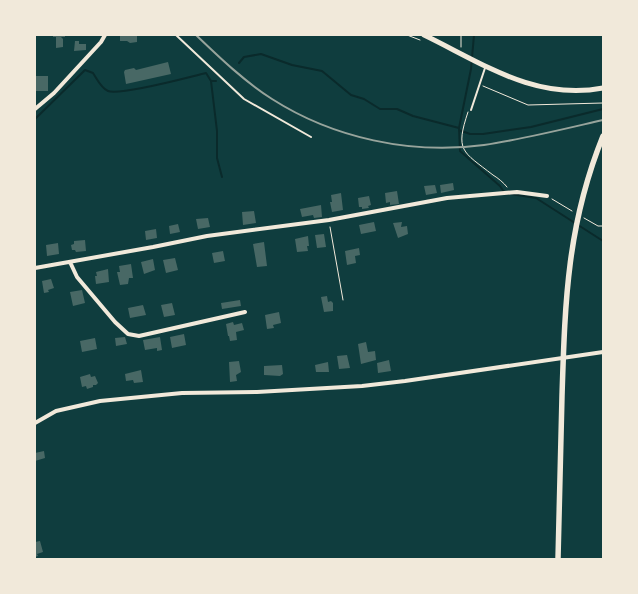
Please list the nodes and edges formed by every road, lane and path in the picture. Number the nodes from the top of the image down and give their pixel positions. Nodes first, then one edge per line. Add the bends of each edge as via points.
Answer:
1 (105, 35) edge
2 (176, 35) edge
3 (424, 35) edge
4 (486, 66) junction
5 (480, 85) junction
6 (603, 88) edge
7 (603, 103) edge
8 (35, 110) edge
9 (471, 110) joint
10 (603, 136) edge
11 (310, 137) dead end
12 (505, 188) dead end
13 (547, 196) dead end
14 (329, 220) junction
15 (70, 262) junction
16 (35, 268) edge
17 (343, 300) dead end
18 (245, 312) dead end
19 (603, 352) edge
20 (35, 423) edge
21 (558, 559) edge

1 - 8 street
2 - 11 lane via 244,99
3 - 4 main road
4 - 5 lane
4 - 6 main road via 546,89 581,91
5 - 7 path via 528,105
5 - 9 lane
9 - 12 path via 467,114 461,143 465,152 508,186
10 - 21 main road via 585,189 570,257 564,340
13 - 14 street via 517,192 447,198
14 - 15 street via 208,236
14 - 17 path
15 - 16 street
15 - 18 street via 77,276 128,334 139,336
19 - 20 street via 362,386 182,393 100,401 56,411

